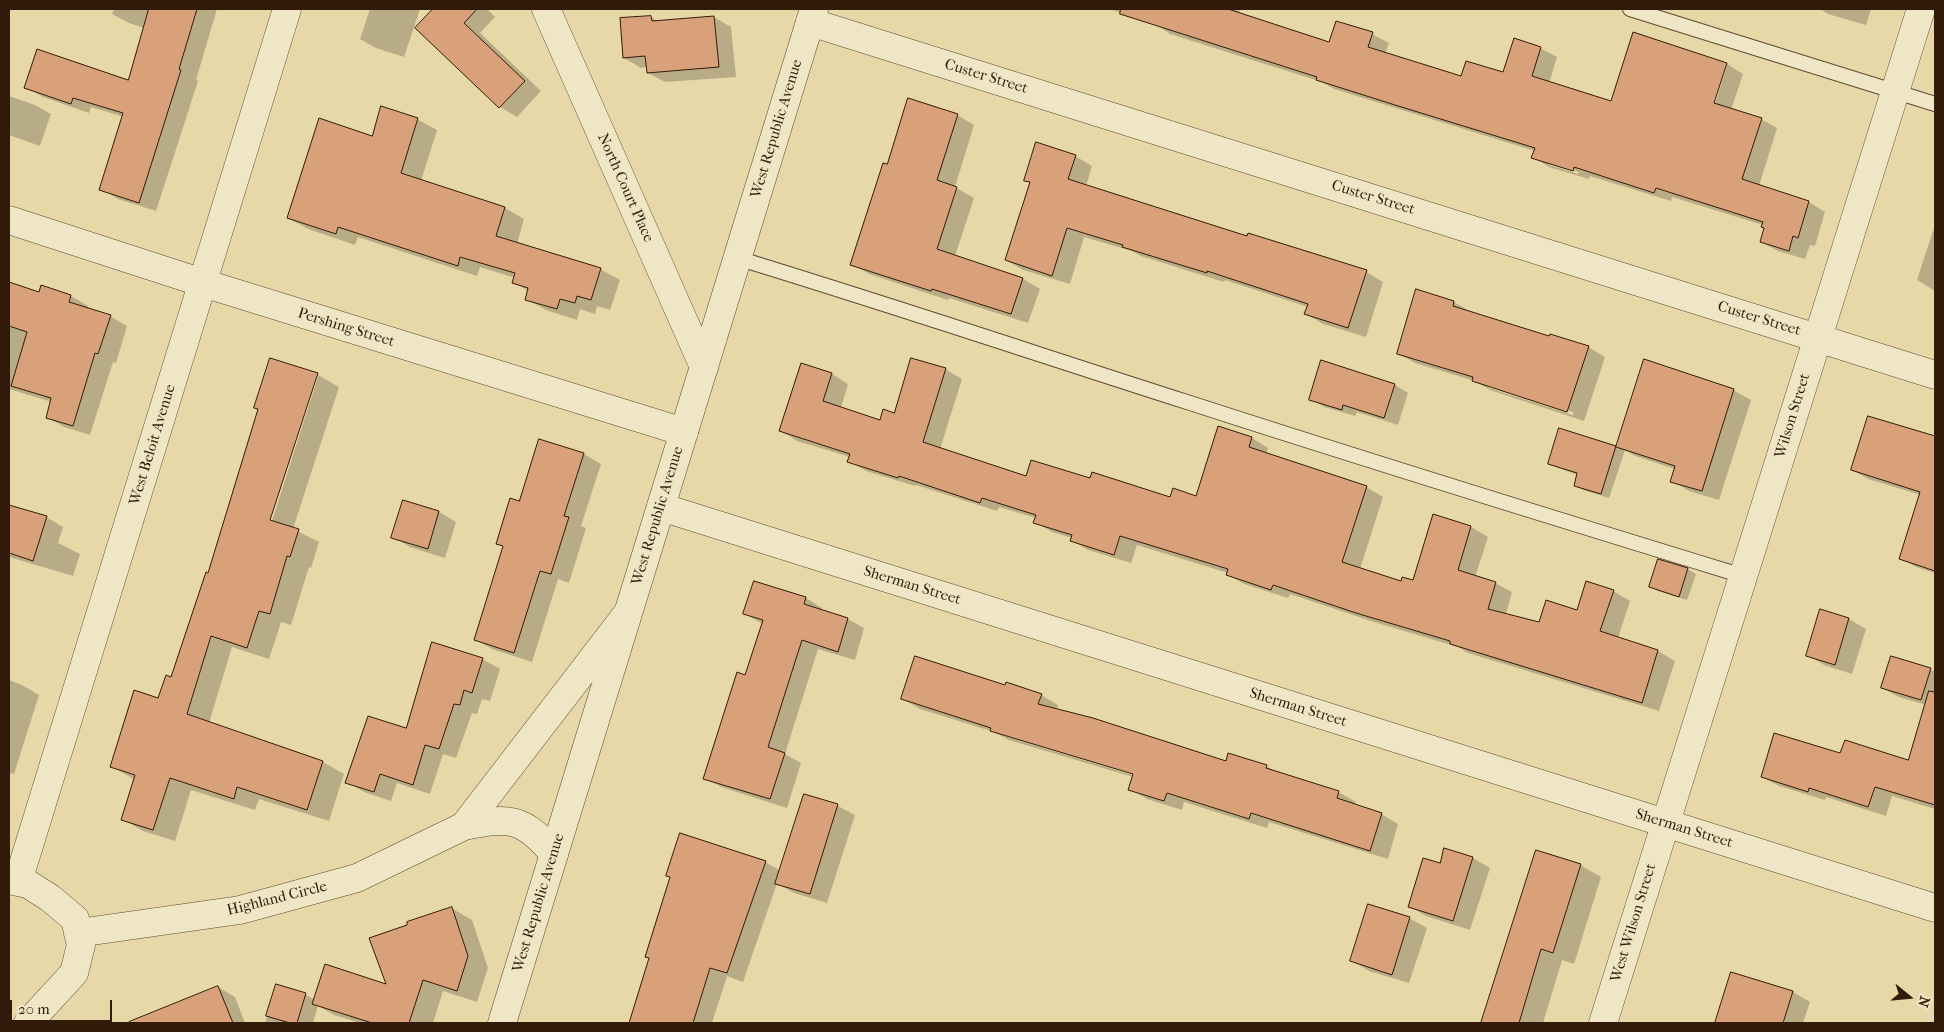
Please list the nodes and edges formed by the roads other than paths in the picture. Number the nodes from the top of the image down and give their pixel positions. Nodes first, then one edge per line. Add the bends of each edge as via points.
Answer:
1 (287, 9) edge
2 (546, 9) edge
3 (1630, 9) edge
4 (1921, 9) edge
5 (812, 15) edge
6 (1896, 91) junction
7 (1935, 104) edge
8 (9, 220) edge
9 (737, 258) junction
10 (203, 283) junction
11 (1818, 338) junction
12 (704, 367) junction
13 (1935, 374) edge
14 (684, 432) junction
15 (661, 507) junction
16 (1743, 576) junction
17 (628, 613) junction
18 (1666, 823) junction
19 (464, 826) junction
20 (554, 854) junction
21 (13, 880) edge
22 (1935, 908) edge
23 (78, 932) junction
24 (28, 1023) edge
25 (502, 1023) edge
26 (1603, 1023) edge

1 - 10 street, West Beloit Avenue
2 - 12 street, North Court Place
3 - 6 lane
4 - 6 street, Wilson Street
5 - 9 street, West Republic Avenue
5 - 11 street, Custer Street
6 - 7 lane
6 - 11 street, Wilson Street
8 - 10 street, Pershing Street
9 - 12 street, West Republic Avenue
9 - 16 lane via 1435,482
10 - 14 street, Pershing Street
10 - 21 street, West Beloit Avenue
11 - 13 street, Custer Street
11 - 16 street, Wilson Street
12 - 14 street, West Republic Avenue
14 - 15 street, West Republic Avenue
15 - 17 street, West Republic Avenue
15 - 18 street, Sherman Street
16 - 18 street, Wilson Street
17 - 19 street, Highland Circle
17 - 20 street, West Republic Avenue
18 - 22 street, Sherman Street
18 - 26 street, West Wilson Street
19 - 20 street, Highland Circle via 497,820 520,824 537,834
19 - 23 street, Highland Circle via 357,878 330,886 240,910
20 - 25 street, West Republic Avenue
21 - 23 street via 28,884 50,898 75,919
23 - 24 street via 81,945 74,973

